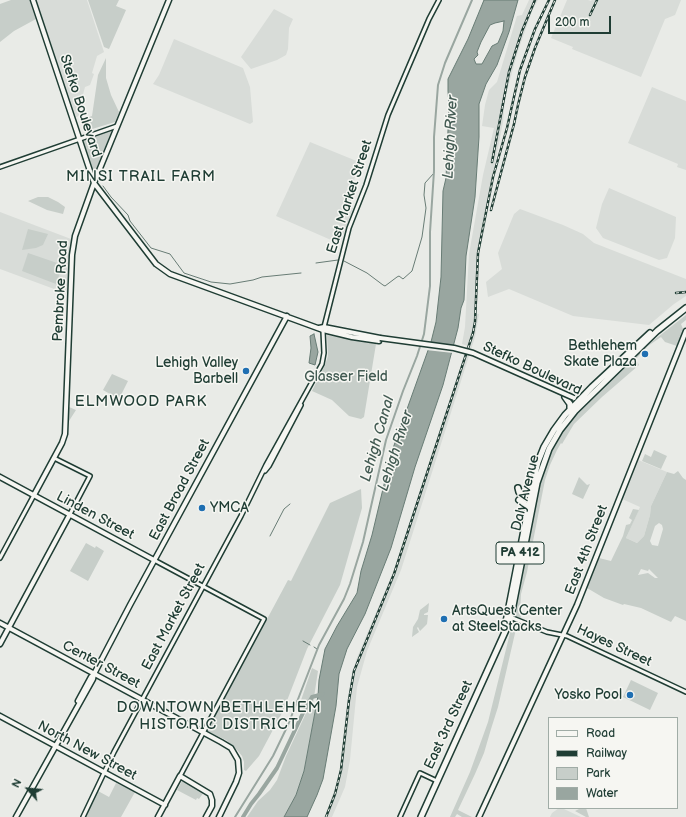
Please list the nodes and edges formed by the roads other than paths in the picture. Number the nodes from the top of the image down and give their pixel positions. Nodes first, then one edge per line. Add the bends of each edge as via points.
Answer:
1 (33, 0) edge
2 (169, 0) edge
3 (438, 2) edge
4 (117, 126) junction
5 (80, 139) junction
6 (0, 167) edge
7 (94, 183) junction
8 (686, 307) edge
9 (286, 316) junction
10 (322, 328) junction
11 (686, 331) edge
12 (379, 339) junction
13 (565, 398) joint
14 (575, 403) junction
15 (54, 458) junction
16 (0, 477) edge
17 (518, 488) dead end
18 (531, 490) junction
19 (34, 495) junction
20 (519, 500) dead end
21 (528, 510) junction
22 (70, 514) junction
23 (0, 558) edge
24 (154, 560) junction
25 (202, 587) junction
26 (509, 617) junction
27 (0, 624) edge
28 (9, 628) junction
29 (563, 636) junction
30 (0, 644) edge
31 (500, 644) joint
32 (94, 674) junction
33 (686, 692) edge
34 (142, 700) junction
35 (0, 716) edge
36 (204, 732) junction
37 (54, 746) junction
38 (104, 772) junction
39 (180, 776) junction
40 (437, 781) junction
41 (165, 805) junction
42 (16, 817) edge
43 (83, 817) edge
44 (158, 817) edge
45 (206, 817) edge
46 (220, 817) edge
47 (400, 817) edge
48 (421, 817) edge
49 (479, 817) edge

1 - 5 main road, Stefko Boulevard
2 - 4 main road, Pembroke Road
3 - 10 street, East Market Street via 384,124 366,185 348,232
4 - 5 street
4 - 7 main road, Pembroke Road
5 - 6 street
5 - 7 main road, Stefko Boulevard
7 - 9 main road, Stefko Boulevard via 151,259 161,268
7 - 15 main road, Pembroke Road via 73,247 66,434
8 - 14 highway, Daly Avenue / PA 412 via 644,338
9 - 10 main road, Stefko Boulevard
9 - 24 main road, East Broad Street
10 - 12 main road, Stefko Boulevard via 352,337
10 - 25 street, East Market Street via 322,364
11 - 29 main road, East 4th Street
12 - 13 main road, Stefko Boulevard, bridge via 472,355
12 - 14 main road, Stefko Boulevard, bridge via 465,350
13 - 14 highway
14 - 18 highway, Daly Avenue / PA 412 via 556,427 543,450
14 - 26 highway, Daly Avenue / PA 412 via 543,464
15 - 19 main road
15 - 22 street via 90,476
16 - 19 main road, Linden Street
17 - 18 highway via 523,495
18 - 21 highway, Daly Avenue / PA 412
19 - 22 main road, Linden Street
19 - 23 street
20 - 21 highway
21 - 26 highway, Daly Avenue / PA 412
22 - 24 main road, Linden Street
22 - 28 main road
24 - 25 street, Linden Street
24 - 32 main road, East Broad Street
25 - 34 street, East Market Street
25 - 36 street, Linden Street via 264,619
26 - 29 street, Hayes Street
26 - 31 highway, Daly Avenue / PA 412
27 - 28 main road, Center Street
28 - 30 main road
28 - 32 main road, Center Street
29 - 33 street, Hayes Street
29 - 49 main road, East 4th Street
31 - 40 highway, East 3rd Street / PA 412
32 - 34 main road, Center Street
32 - 37 main road, East Broad Street via 72,718
34 - 36 main road, Center Street
34 - 38 street, East Market Street
35 - 37 main road, North New Street
36 - 39 street
36 - 46 main road, Center Street via 231,748 239,764 238,778
37 - 38 main road, North New Street
37 - 42 main road, East Broad Street
38 - 41 main road, North New Street
38 - 43 street, East Market Street
39 - 41 main road
39 - 45 main road via 210,794 212,806
40 - 47 street via 420,773
40 - 48 highway, East 3rd Street / PA 412
41 - 44 main road

